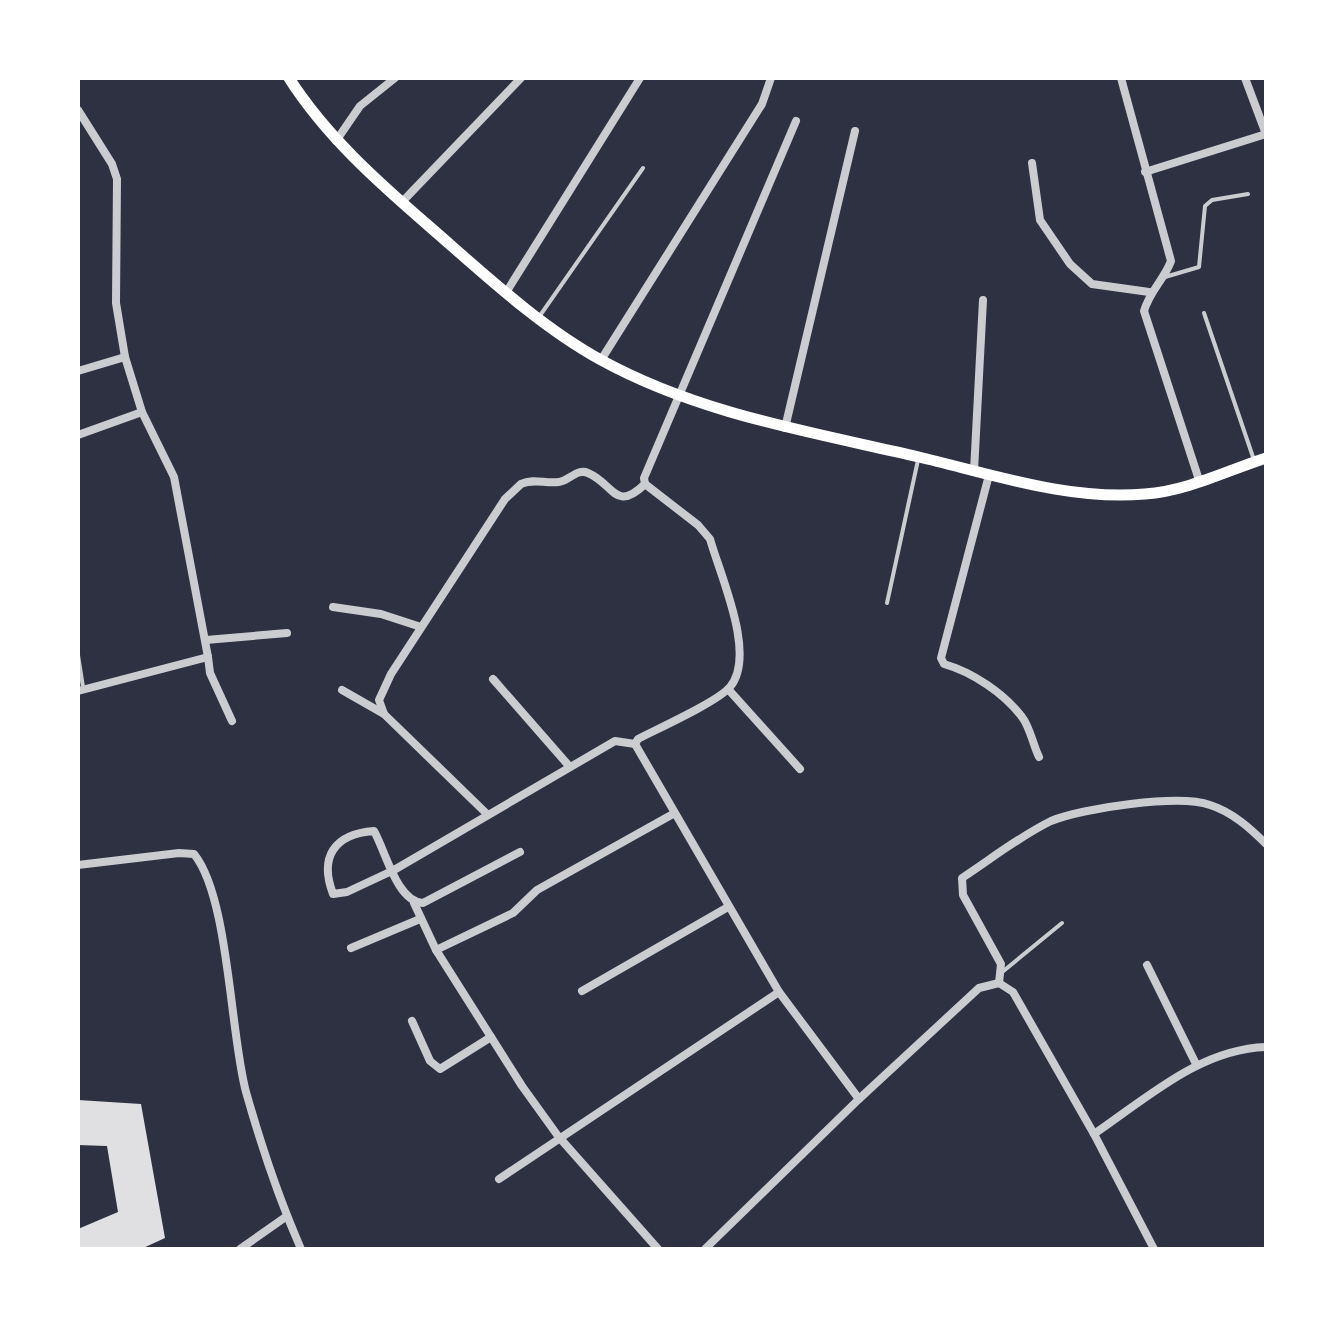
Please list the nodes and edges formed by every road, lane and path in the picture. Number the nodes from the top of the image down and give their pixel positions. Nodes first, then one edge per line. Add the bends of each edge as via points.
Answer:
1 (289, 78) edge
2 (395, 78) edge
3 (521, 78) edge
4 (640, 78) edge
5 (771, 78) edge
6 (1121, 78) edge
7 (1245, 78) edge
8 (78, 110) edge
9 (796, 121) dead end
10 (855, 131) dead end
11 (1266, 134) edge
12 (336, 141) junction
13 (1032, 163) dead end
14 (643, 168) dead end
15 (1145, 172) junction
16 (1248, 194) dead end
17 (402, 202) junction
18 (1165, 277) junction
19 (507, 291) junction
20 (1149, 292) junction
21 (983, 300) dead end
22 (1204, 313) dead end
23 (539, 317) junction
24 (125, 357) junction
25 (601, 360) junction
26 (78, 371) edge
27 (682, 395) junction
28 (142, 412) junction
29 (785, 428) junction
30 (78, 435) edge
31 (919, 457) junction
32 (1263, 460) edge
33 (974, 471) junction
34 (989, 475) junction
35 (1200, 483) junction
36 (645, 484) junction
37 (887, 603) dead end
38 (333, 607) dead end
39 (421, 627) junction
40 (287, 633) dead end
41 (206, 640) junction
42 (78, 655) edge
43 (208, 657) junction
44 (493, 679) dead end
45 (728, 689) junction
46 (81, 690) edge
47 (342, 690) dead end
48 (384, 714) junction
49 (232, 721) dead end
50 (635, 744) junction
51 (1039, 757) dead end
52 (569, 766) junction
53 (800, 769) dead end
54 (673, 814) junction
55 (488, 815) junction
56 (1266, 844) edge
57 (520, 852) dead end
58 (78, 865) edge
59 (394, 870) junction
60 (414, 903) junction
61 (728, 907) junction
62 (420, 919) junction
63 (1062, 923) dead end
64 (351, 948) dead end
65 (436, 950) junction
66 (1147, 965) dead end
67 (1000, 978) junction
68 (582, 991) dead end
69 (779, 992) junction
70 (412, 1021) dead end
71 (491, 1037) junction
72 (1266, 1047) edge
73 (1196, 1064) junction
74 (859, 1099) junction
75 (1094, 1134) junction
76 (558, 1136) junction
77 (499, 1179) dead end
78 (287, 1216) junction
79 (240, 1249) edge
80 (301, 1249) edge
81 (658, 1249) edge
82 (705, 1249) edge
83 (1154, 1249) edge

1 - 12 main road
2 - 12 street via 360,106
3 - 17 street
4 - 19 street
5 - 25 street via 762,104
6 - 15 street
7 - 11 street
8 - 24 street via 117,179 116,303
9 - 27 street
10 - 29 street
11 - 15 street
12 - 17 main road
13 - 20 street via 1040,220 1070,264 1092,284
14 - 23 lane
15 - 18 street via 1171,261
16 - 18 lane via 1205,206 1199,267
17 - 19 main road
18 - 20 street
19 - 23 main road
20 - 35 street via 1144,311
21 - 33 street
22 - 32 lane
23 - 25 main road
24 - 26 street
24 - 28 street
25 - 27 main road
27 - 29 main road
27 - 36 street
28 - 30 street
28 - 41 street via 174,477
29 - 31 main road
31 - 33 main road
31 - 37 lane
32 - 35 main road
33 - 34 main road
34 - 35 main road via 1090,493 1145,494
34 - 51 street via 941,658 983,682 1023,718
36 - 39 street via 634,495 620,497 580,471 559,482 521,484 505,499
36 - 45 street via 710,539 742,651 740,672
38 - 39 street
39 - 48 street via 383,688 379,700
40 - 41 street
41 - 43 street
42 - 46 lane
43 - 46 street
43 - 49 street
44 - 52 street
45 - 50 street
45 - 53 street
47 - 48 street
48 - 55 street
50 - 52 street via 615,741
50 - 54 street
52 - 55 street
54 - 61 street
54 - 65 street via 537,890 513,913
55 - 59 street
56 - 67 street via 1245,824 1209,804 1128,804 1037,828 960,884 1001,964
57 - 60 street
58 - 78 street via 179,853 194,854 205,868 245,1090
59 - 59 street via 333,894 325,872 328,855 339,844 374,831
59 - 60 street
60 - 62 street
61 - 68 street
61 - 69 street
62 - 64 street
62 - 65 street
63 - 67 lane
65 - 71 street
66 - 73 street
67 - 74 street via 979,988
67 - 75 street
69 - 74 street
69 - 76 street
70 - 71 street via 430,1061 440,1069
71 - 76 street
72 - 73 street via 1243,1048
73 - 75 street
74 - 82 street
75 - 83 street
76 - 77 street
76 - 81 street
78 - 79 street
78 - 80 street

